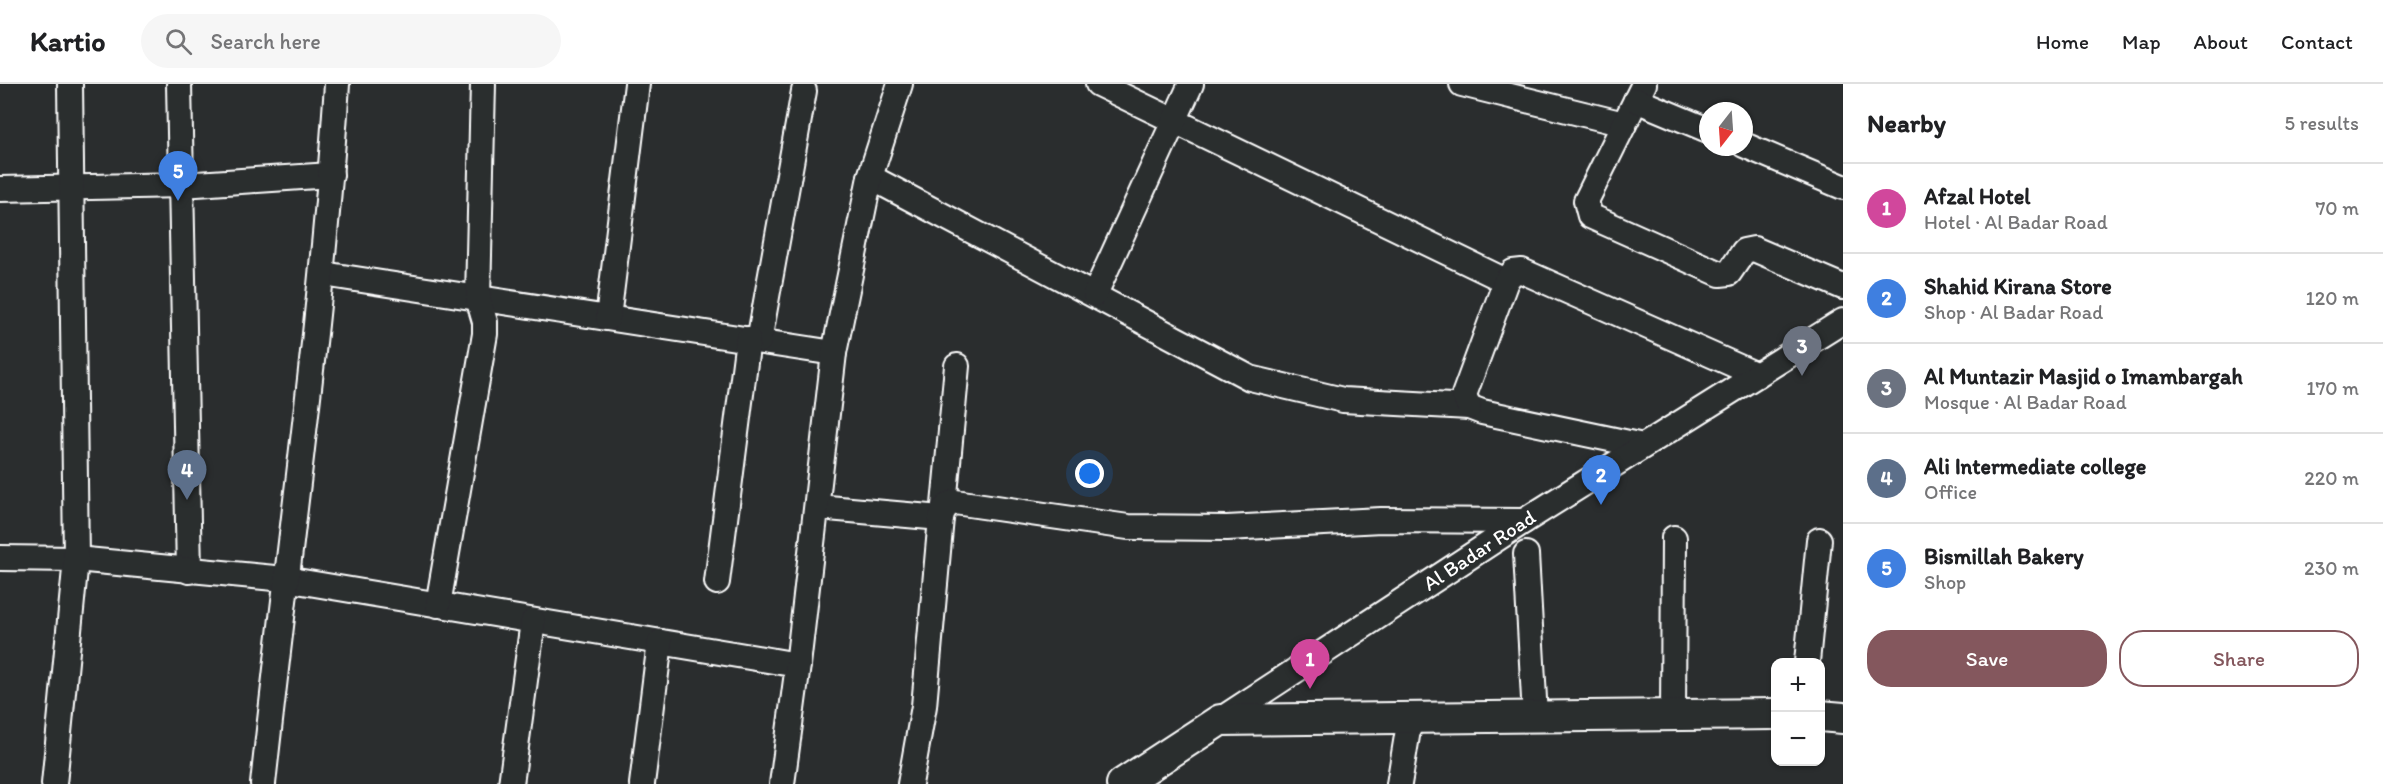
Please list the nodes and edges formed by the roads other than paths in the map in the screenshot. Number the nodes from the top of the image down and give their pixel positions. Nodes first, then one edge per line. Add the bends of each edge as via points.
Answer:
1 (70, 84) edge
2 (178, 84) edge
3 (338, 84) edge
4 (483, 84) edge
5 (637, 84) edge
6 (900, 84) edge
7 (1098, 84) edge
8 (1191, 84) edge
9 (1462, 84) edge
10 (804, 91) dead end
11 (1522, 91) edge
12 (1640, 92) edge
13 (1174, 121) junction
14 (1624, 124) junction
15 (1699, 125) edge
16 (1753, 149) edge
17 (331, 175) junction
18 (870, 177) junction
19 (182, 185) junction
20 (1843, 187) edge
21 (71, 188) junction
22 (0, 189) edge
23 (323, 274) junction
24 (1506, 280) junction
25 (1843, 287) edge
26 (1095, 294) junction
27 (478, 298) junction
28 (608, 318) junction
29 (1843, 321) edge
30 (753, 340) junction
31 (834, 352) junction
32 (957, 366) dead end
33 (1756, 375) junction
34 (1469, 407) junction
35 (1643, 446) junction
36 (817, 507) junction
37 (942, 512) junction
38 (1524, 522) junction
39 (1674, 538) dead end
40 (1819, 540) dead end
41 (1526, 554) dead end
42 (0, 558) edge
43 (76, 559) junction
44 (189, 571) junction
45 (285, 579) junction
46 (717, 582) dead end
47 (438, 605) junction
48 (533, 621) junction
49 (660, 642) junction
50 (1807, 658) edge
51 (798, 665) junction
52 (1771, 714) edge
53 (1672, 715) junction
54 (1825, 716) edge
55 (1535, 717) junction
56 (1410, 718) junction
57 (1843, 718) edge
58 (1220, 720) junction
59 (54, 784) edge
60 (263, 784) edge
61 (511, 784) edge
62 (642, 784) edge
63 (782, 784) edge
64 (910, 784) edge
65 (1122, 784) edge
66 (1399, 784) edge

1 - 21 street
2 - 19 street
3 - 17 street
4 - 27 street
5 - 28 street
6 - 18 street
7 - 13 street
8 - 13 street
9 - 11 street
10 - 30 street
11 - 14 street
12 - 14 street
12 - 15 street
13 - 24 street
13 - 26 street
14 - 25 street via 1586,201 1590,216 1720,274 1729,273 1744,251 1754,249
16 - 20 street
17 - 19 street
17 - 23 street
18 - 26 street
18 - 31 street
19 - 21 street
19 - 44 street
21 - 22 street
21 - 43 street
23 - 27 street
23 - 45 street
24 - 33 street via 1513,272 1522,271
24 - 34 street via 1464,394
26 - 34 street via 1250,378 1343,400
27 - 28 street
27 - 47 street via 485,334
28 - 30 street
29 - 33 street, Al Badar Road
30 - 31 street
30 - 46 street
31 - 36 street
32 - 37 street
33 - 35 street, Al Badar Road
34 - 35 street
35 - 38 street, Al Badar Road
36 - 37 street
36 - 51 street
37 - 38 street via 955,502 1128,527 1227,528 1381,520
37 - 64 street via 924,706
38 - 58 street, Al Badar Road
39 - 53 street
40 - 50 street
41 - 55 street
42 - 43 street
43 - 44 street
43 - 59 street
44 - 45 street
45 - 47 street
45 - 60 street
47 - 48 street
48 - 49 street
48 - 61 street
49 - 51 street
49 - 62 street
51 - 63 street
52 - 53 street
53 - 55 street
54 - 57 street
55 - 56 street
56 - 58 street
56 - 66 street
58 - 65 street, Al Badar Road

